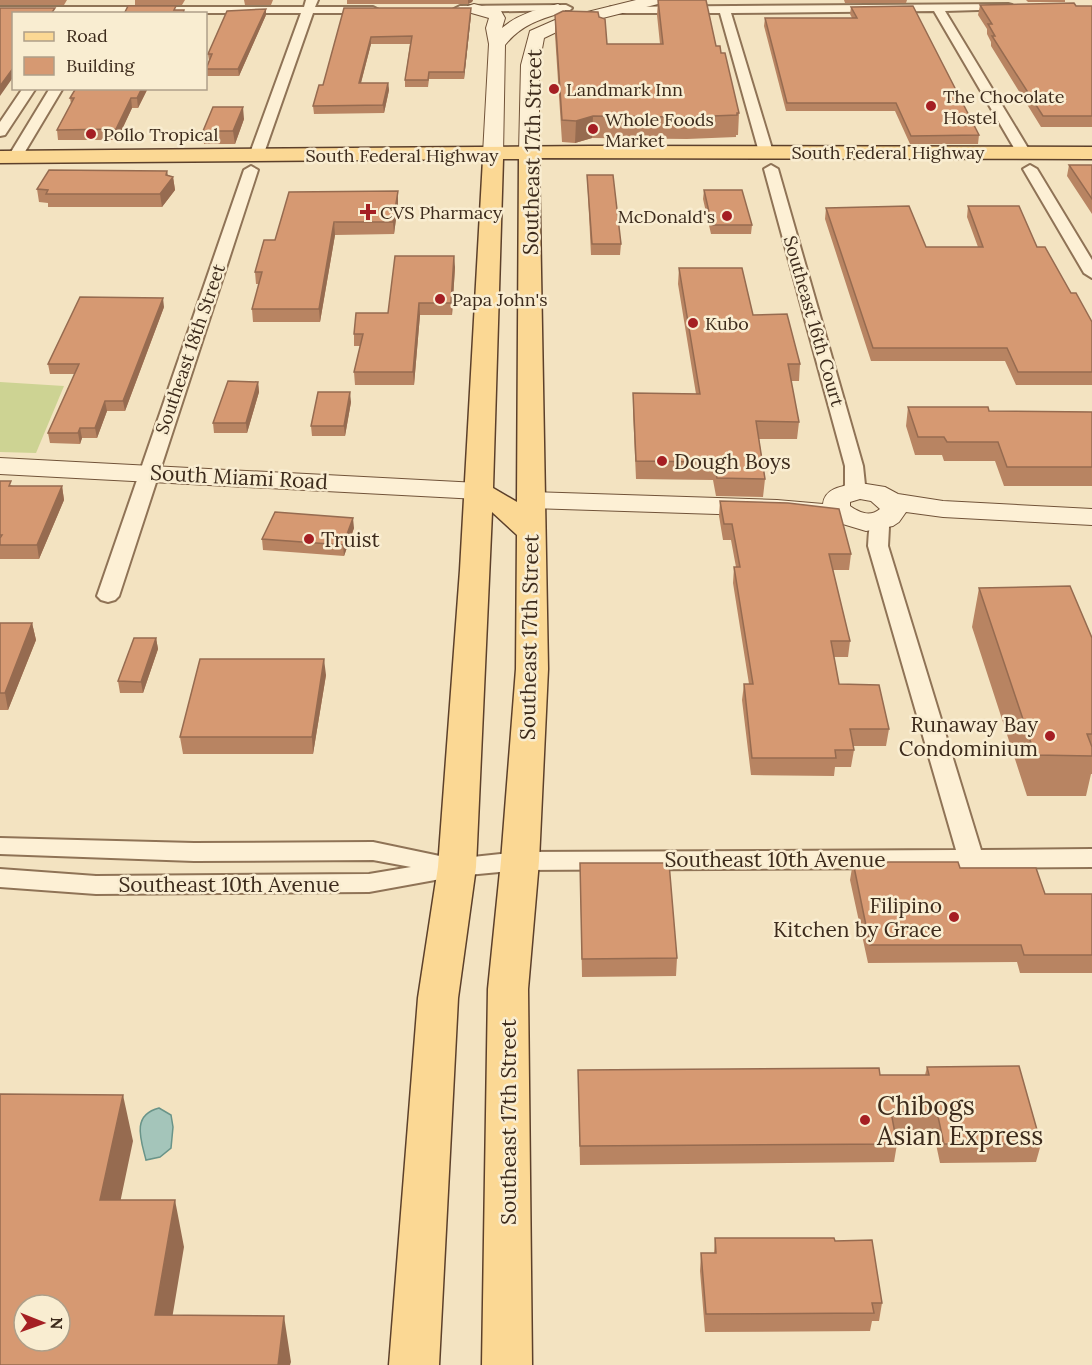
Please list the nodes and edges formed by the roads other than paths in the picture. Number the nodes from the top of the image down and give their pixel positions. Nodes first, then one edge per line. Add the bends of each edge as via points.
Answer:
1 (656, 0) edge
2 (702, 0) edge
3 (1001, 4) edge
4 (310, 5) edge
5 (606, 5) edge
6 (1026, 7) edge
7 (85, 8) edge
8 (106, 8) edge
9 (567, 8) junction
10 (724, 8) junction
11 (938, 8) junction
12 (391, 9) edge
13 (450, 9) edge
14 (474, 9) junction
15 (0, 10) edge
16 (497, 44) junction
17 (495, 82) junction
18 (530, 82) junction
19 (29, 90) edge
20 (56, 90) edge
21 (0, 132) edge
22 (1092, 153) edge
23 (768, 160) junction
24 (529, 161) junction
25 (1027, 161) junction
26 (493, 162) junction
27 (3, 163) edge
28 (253, 163) junction
29 (1092, 168) edge
30 (1092, 273) edge
31 (0, 466) edge
32 (148, 472) junction
33 (478, 491) junction
34 (531, 494) junction
35 (866, 507) junction
36 (1092, 517) edge
37 (531, 533) junction
38 (108, 596) dead end
39 (0, 846) edge
40 (1092, 858) edge
41 (971, 859) junction
42 (520, 861) junction
43 (457, 867) junction
44 (0, 878) edge
45 (414, 1365) edge
46 (507, 1365) edge

1 - 5 main road, Southeast 17th Street
2 - 10 street
3 - 6 street
3 - 11 street
4 - 8 street
4 - 12 street
4 - 28 street, Southeast 18th Street
5 - 9 main road, Southeast 17th Street
5 - 10 street
5 - 18 main road, Southeast 17th Street via 536,35
7 - 8 street
7 - 15 street
9 - 14 street
9 - 16 main road, Southeast 17th Street via 520,21
10 - 11 street
10 - 23 street, Southeast 16th Court
11 - 25 street
13 - 14 street
14 - 16 main road via 495,14
16 - 17 main road, Southeast 17th Street
17 - 18 main road
17 - 26 main road, Southeast 17th Street
18 - 24 main road, Southeast 17th Street
19 - 21 street
20 - 27 street
22 - 25 main road, South Federal Highway
23 - 24 main road, South Federal Highway
23 - 25 main road, South Federal Highway
23 - 35 street, Southeast 16th Court
24 - 26 main road, South Federal Highway
24 - 34 main road, Southeast 17th Street
25 - 29 main road, South Federal Highway
25 - 30 street
26 - 28 main road, South Federal Highway
26 - 33 main road, Southeast 17th Street
27 - 28 main road, South Federal Highway
27 - 28 main road, South Federal Highway via 56,157
28 - 32 street, Southeast 18th Street
31 - 32 main road, South Miami Road
32 - 33 main road, South Miami Road
32 - 38 street, Southeast 18th Street
33 - 37 main road via 509,510
33 - 43 main road, Southeast 17th Street
34 - 35 main road via 777,508
34 - 37 main road, Southeast 17th Street
35 - 36 main road
35 - 41 street, Southeast 16th Court
37 - 42 main road, Southeast 17th Street via 532,669
39 - 43 street, Southeast 10th Avenue via 194,852 373,850
40 - 41 street, Southeast 10th Avenue
41 - 42 street, Southeast 10th Avenue
42 - 43 street, Southeast 10th Avenue
42 - 46 main road, Southeast 17th Street via 508,989
43 - 44 street, Southeast 10th Avenue via 369,883 96,885
43 - 45 main road, Southeast 17th Street via 438,998

